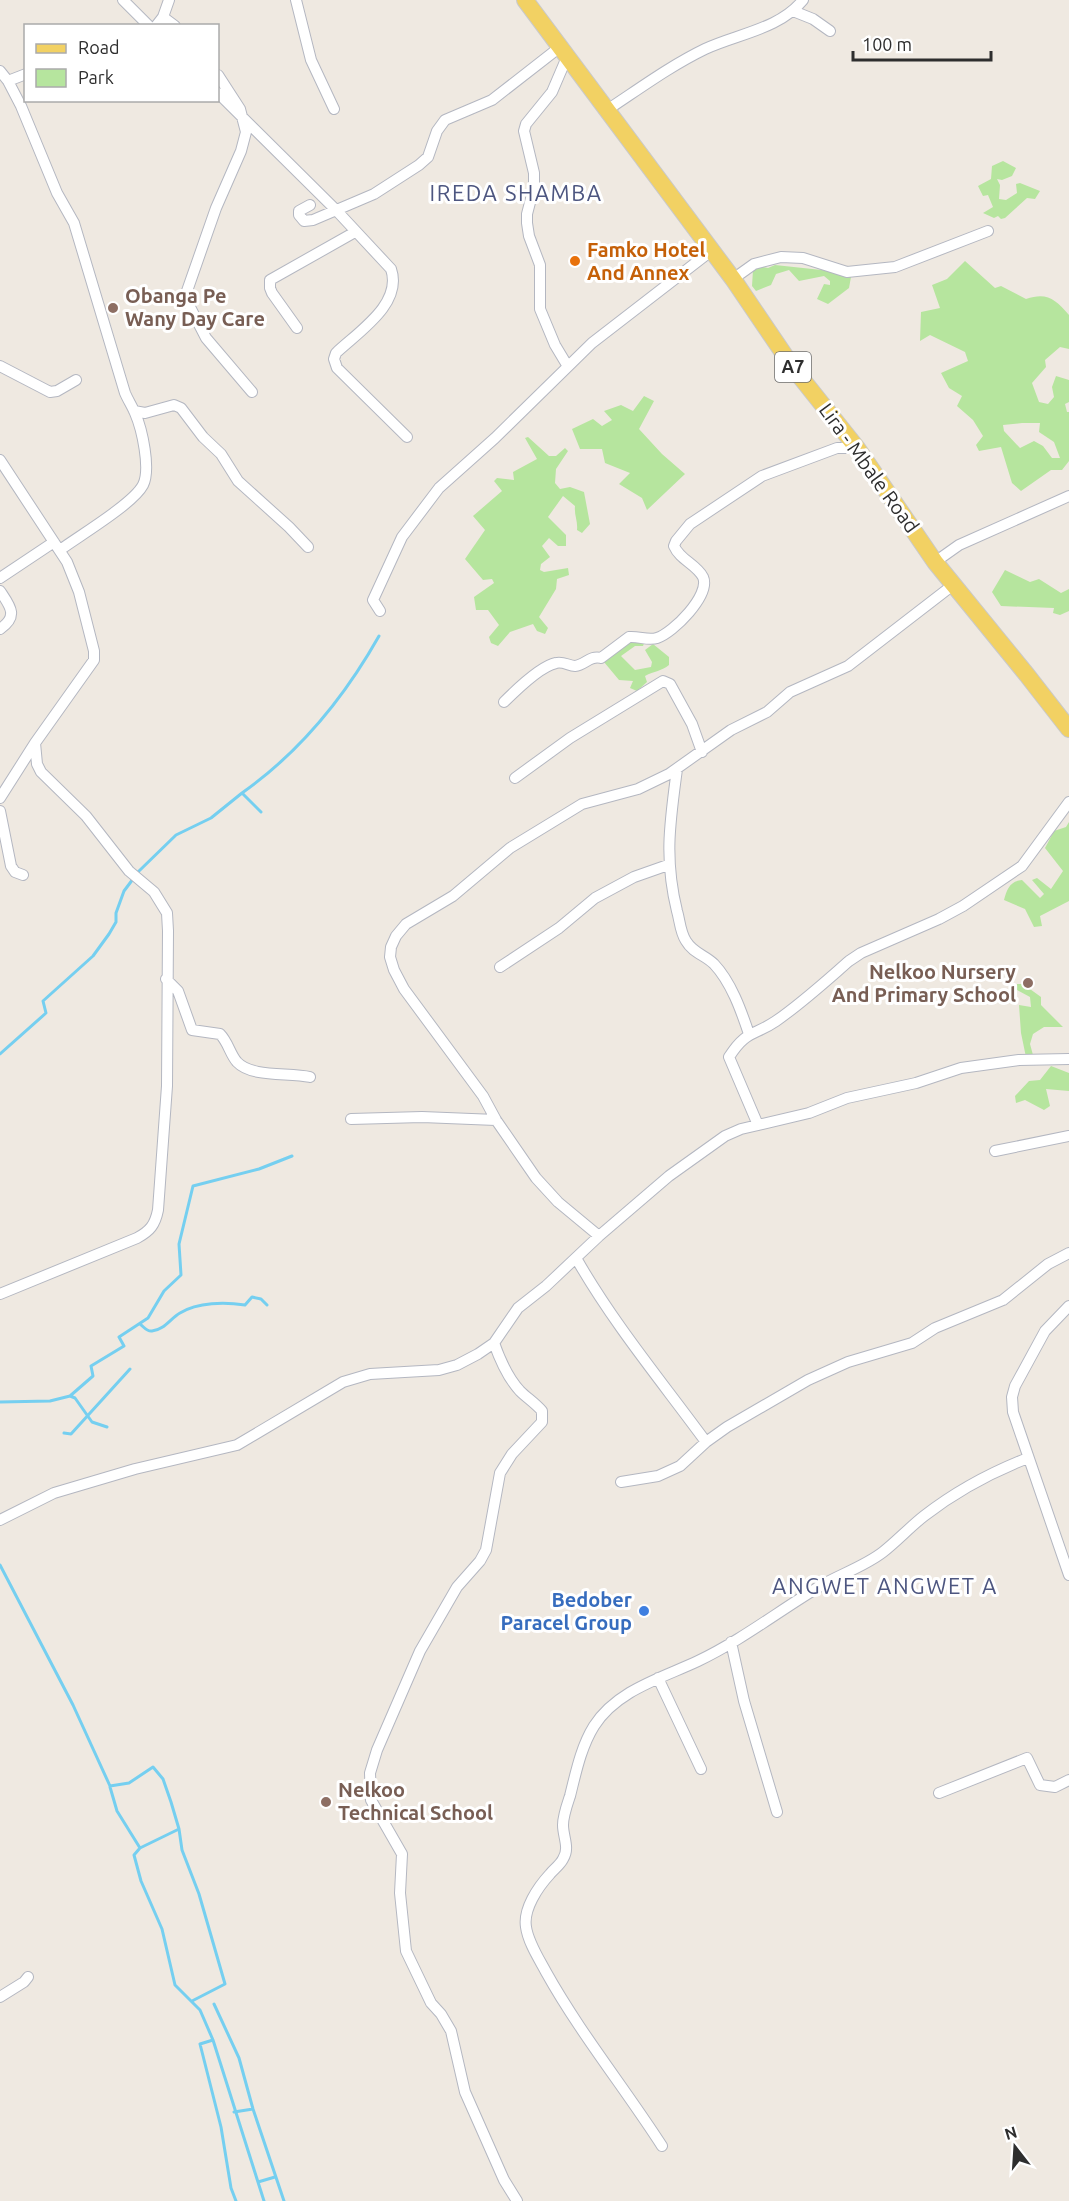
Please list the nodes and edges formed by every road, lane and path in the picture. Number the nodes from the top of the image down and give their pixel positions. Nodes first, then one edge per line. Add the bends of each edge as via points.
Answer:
1 (123, 0) edge
2 (169, 0) edge
3 (296, 0) edge
4 (525, 0) edge
5 (803, 0) edge
6 (793, 12) junction
7 (160, 21) edge
8 (146, 24) edge
9 (830, 31) dead end
10 (564, 52) junction
11 (0, 71) edge
12 (24, 75) edge
13 (219, 77) edge
14 (8, 81) junction
15 (219, 94) edge
16 (334, 109) dead end
17 (606, 110) junction
18 (245, 120) junction
19 (310, 205) dead end
20 (336, 210) junction
21 (988, 231) dead end
22 (355, 232) junction
23 (711, 251) junction
24 (733, 279) junction
25 (297, 328) dead end
26 (567, 365) junction
27 (0, 366) edge
28 (76, 380) dead end
29 (252, 392) dead end
30 (134, 411) junction
31 (407, 437) dead end
32 (857, 448) junction
33 (0, 460) edge
34 (1069, 496) edge
35 (57, 546) junction
36 (308, 547) dead end
37 (935, 562) junction
38 (0, 578) edge
39 (953, 585) junction
40 (0, 591) edge
41 (381, 611) dead end
42 (0, 629) edge
43 (504, 702) dead end
44 (1069, 729) edge
45 (35, 742) junction
46 (702, 752) junction
47 (677, 769) junction
48 (515, 778) dead end
49 (0, 798) edge
50 (1069, 802) edge
51 (0, 811) edge
52 (669, 865) junction
53 (23, 875) dead end
54 (500, 967) dead end
55 (166, 979) junction
56 (749, 1034) junction
57 (1069, 1059) edge
58 (310, 1077) dead end
59 (351, 1119) dead end
60 (496, 1120) junction
61 (758, 1125) junction
62 (1069, 1136) edge
63 (995, 1151) dead end
64 (599, 1236) junction
65 (1069, 1253) edge
66 (576, 1258) junction
67 (0, 1294) edge
68 (1069, 1306) edge
69 (494, 1343) junction
70 (706, 1442) junction
71 (1028, 1458) junction
72 (621, 1482) dead end
73 (0, 1520) edge
74 (1069, 1575) edge
75 (731, 1642) junction
76 (658, 1678) junction
77 (701, 1769) dead end
78 (1069, 1780) edge
79 (939, 1793) dead end
80 (777, 1812) dead end
81 (28, 1977) dead end
82 (0, 1997) edge
83 (662, 2146) dead end
84 (517, 2201) edge

1 - 8 street
2 - 7 street
3 - 16 street via 311,60
4 - 10 main road, Lira - Mbale Road / A7
5 - 6 street
6 - 9 street
6 - 17 street via 706,48
10 - 17 main road, Lira - Mbale Road / A7
10 - 20 street via 492,100 445,120 437,130 428,157 419,165 374,194
10 - 26 street via 552,92 524,129 534,173 527,218 540,265 540,309
11 - 14 street
12 - 14 street
13 - 18 street
14 - 30 street via 57,194 74,223 125,393
15 - 18 street
17 - 23 main road, Lira - Mbale Road / A7
18 - 20 street
18 - 29 street via 241,152 216,208 187,291 190,307 206,338
19 - 20 street via 299,211 304,221
20 - 22 street
21 - 24 street via 895,267 847,272 803,258 780,257 754,264
22 - 25 street via 270,280 272,293
22 - 31 street via 391,269 393,286 385,307 336,353 335,365
23 - 24 main road, Lira - Mbale Road / A7
23 - 26 street
24 - 32 main road, Lira - Mbale Road / A7 via 794,369
26 - 41 street via 431,496 402,537 374,595 374,603
27 - 28 street via 50,392
30 - 35 street via 145,452 142,487 114,512
30 - 36 street via 145,413 174,405 181,408 221,454 238,481
32 - 37 main road, Lira - Mbale Road / A7
32 - 43 street via 837,448 766,474 690,524 674,546 700,573 704,585 678,626 655,639 629,637 601,658 594,657 575,666 554,663
33 - 35 street
34 - 37 street via 958,545
35 - 38 street
35 - 45 street via 79,592 95,657
37 - 39 main road, Lira - Mbale Road / A7
39 - 44 main road, Lira - Mbale Road / A7
39 - 46 street via 848,666 800,686 767,712 731,730
40 - 42 street via 11,613 8,623
45 - 49 street
45 - 55 street via 41,772 86,816 129,871 154,892 164,907 168,917
46 - 47 street
46 - 48 street via 692,724 670,684 663,681 570,738
47 - 52 street via 669,826
47 - 60 street via 638,789 582,804 543,827 510,848 453,896 406,924 396,936 390,953 396,974
50 - 56 street via 1022,866 939,919 861,953 775,1022
51 - 53 street via 11,866
52 - 54 street via 634,877 595,898 559,928
52 - 56 street via 680,930 694,952 709,960 726,981
55 - 58 street via 178,991 192,1030 220,1034 243,1067
55 - 67 street via 166,1086 155,1224 137,1238
56 - 61 street via 729,1057
57 - 61 street via 982,1064
59 - 60 street
60 - 64 street via 549,1193
61 - 64 street via 725,1136 669,1176
62 - 63 street
64 - 66 street
65 - 70 street via 1048,1264 1004,1300 935,1328 912,1343 848,1362 808,1380
66 - 69 street via 519,1308
66 - 70 street
68 - 71 street via 1045,1331 1012,1397
69 - 73 street via 457,1365 439,1370 370,1374 343,1382 243,1443 135,1468 54,1493
69 - 84 street via 510,1378 542,1411 542,1422 500,1473 486,1550 452,1596 420,1651 373,1760 370,1789 375,1810 402,1854 400,1893 406,1951 431,2002 451,2031 465,2092
70 - 72 street via 681,1466 658,1476
71 - 74 street
71 - 75 street via 963,1490 926,1514 882,1553
75 - 76 street
75 - 80 street
76 - 77 street
76 - 83 street via 614,1705 595,1725 575,1772 565,1812 567,1847 563,1860 540,1887 525,1921 536,1952 571,2015
78 - 79 street via 1055,1787 1040,1785 1027,1758
81 - 82 street

